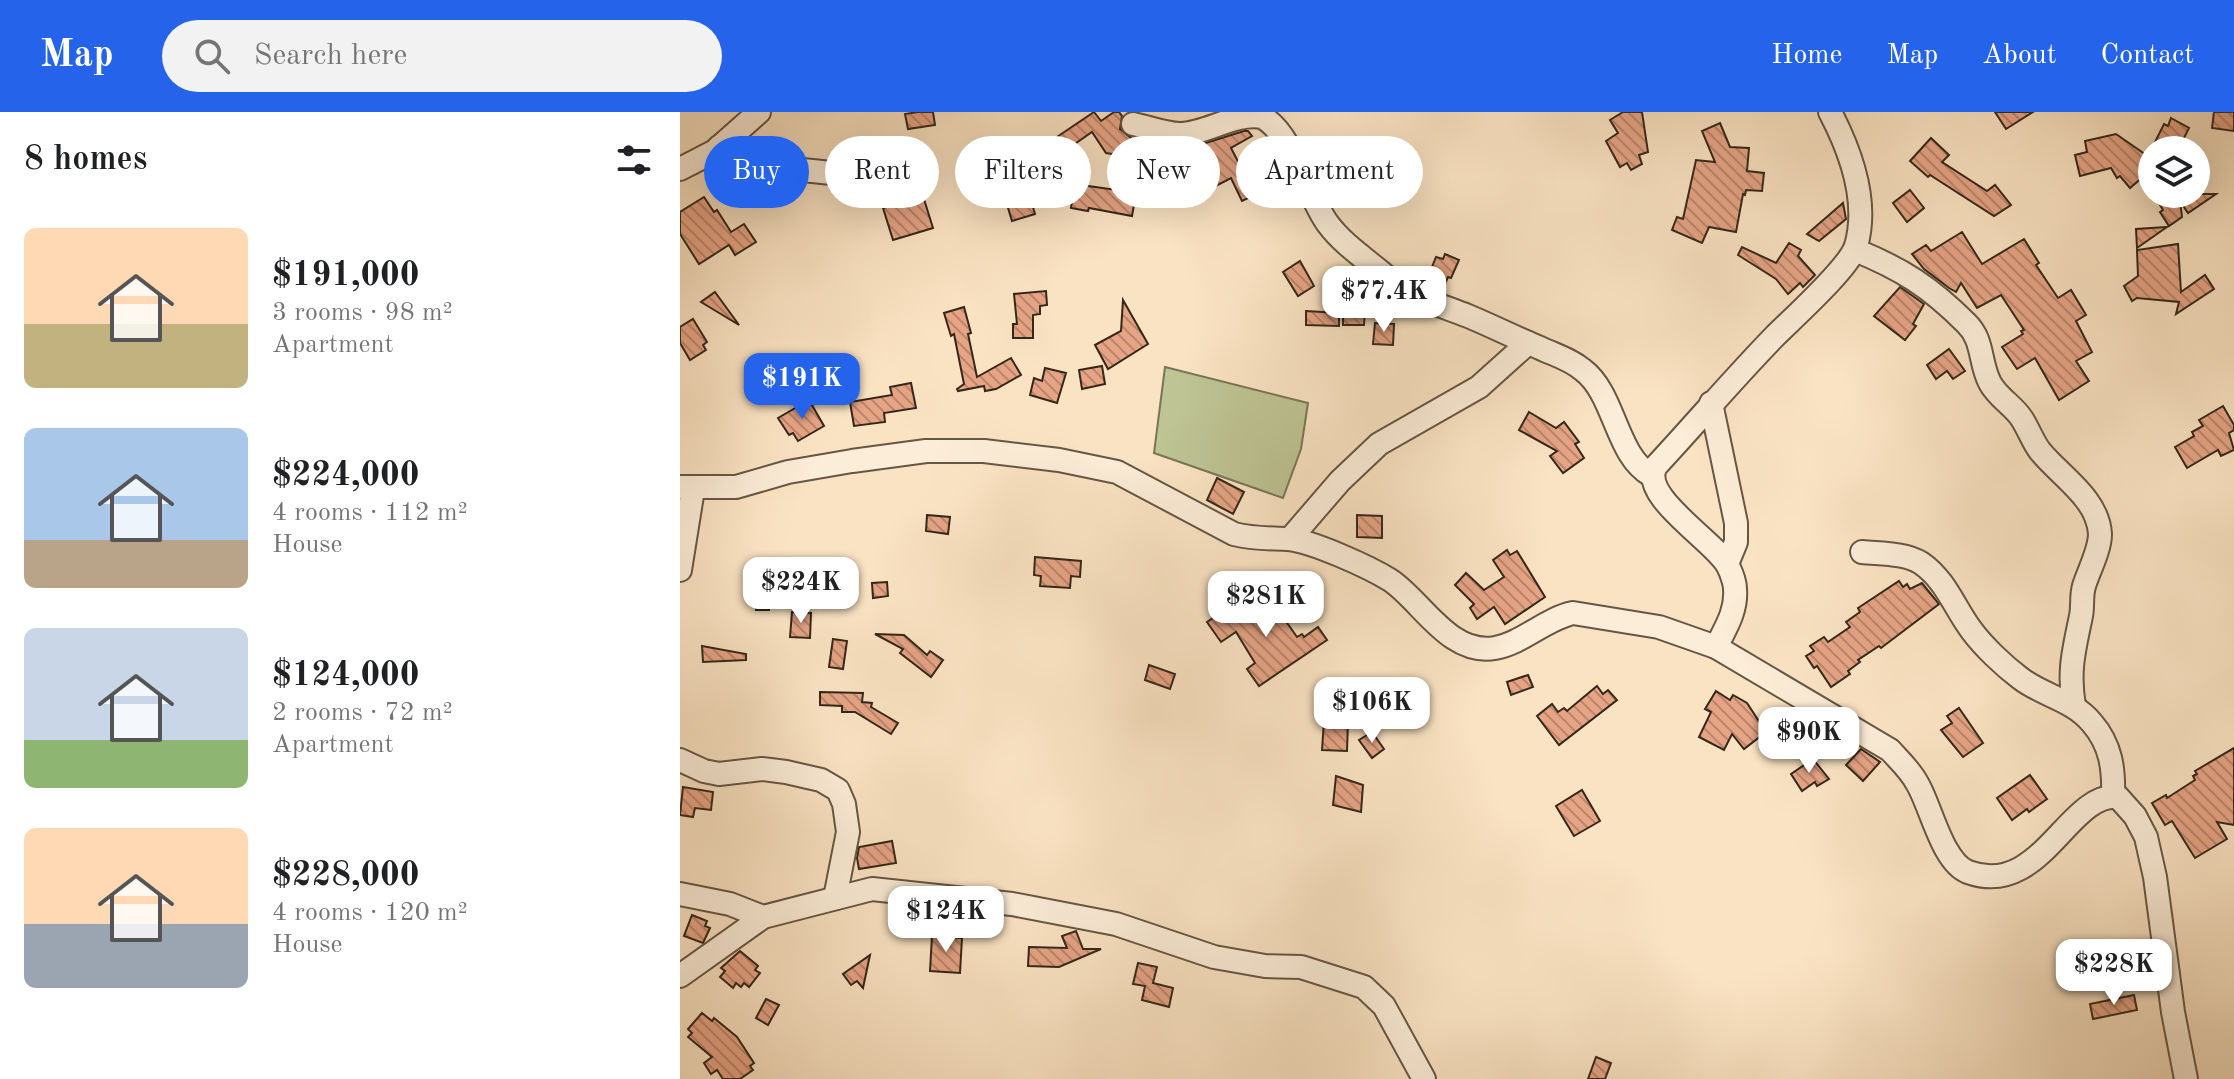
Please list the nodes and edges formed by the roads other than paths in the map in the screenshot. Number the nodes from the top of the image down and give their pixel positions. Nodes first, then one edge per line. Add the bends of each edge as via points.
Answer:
1 (759, 112) edge
2 (1830, 112) edge
3 (1133, 124) dead end
4 (732, 136) edge
5 (704, 155) edge
6 (680, 169) edge
7 (1855, 250) junction
8 (1528, 343) junction
9 (1711, 403) junction
10 (1651, 475) junction
11 (687, 488) edge
12 (1290, 539) junction
13 (1862, 552) dead end
14 (1727, 564) junction
15 (680, 570) edge
16 (1716, 647) junction
17 (2074, 706) junction
18 (680, 760) edge
19 (2113, 796) junction
20 (680, 894) edge
21 (835, 898) junction
22 (763, 917) junction
23 (680, 976) edge
24 (1424, 1079) edge
25 (2186, 1079) edge

1 - 4 street
2 - 7 street via 1861,202
3 - 8 street via 1183,134 1222,119 1263,118 1297,161 1330,227 1385,276 1413,296
5 - 6 street
7 - 9 street
7 - 17 street via 1910,276 1976,333 1993,388 2083,496 2096,521 2100,539 2083,590 2070,669
8 - 10 street via 1564,358 1594,379 1637,463
8 - 12 street via 1479,387 1379,444
9 - 10 street
9 - 14 street via 1736,523 1736,542
10 - 14 street via 1665,501
11 - 12 street via 736,487 788,472 926,451 984,451 1117,472 1234,534
11 - 15 street
12 - 16 street via 1388,579 1443,631 1477,647 1495,648 1573,613 1659,627
13 - 17 street via 1921,563 1948,591 1974,634 2021,679
14 - 16 street via 1735,589 1732,615
16 - 19 street via 1890,750 1919,786 1951,858 1964,871 1984,876 2018,869 2039,857 2077,817
17 - 19 street via 2092,722 2111,755
18 - 21 street via 719,774 786,772 838,790 848,832
19 - 25 street via 2124,801 2146,837
20 - 22 street
21 - 22 street
21 - 24 street via 872,889 1012,904 1116,924 1214,957 1301,967 1340,978 1364,987 1384,1006
22 - 23 street

